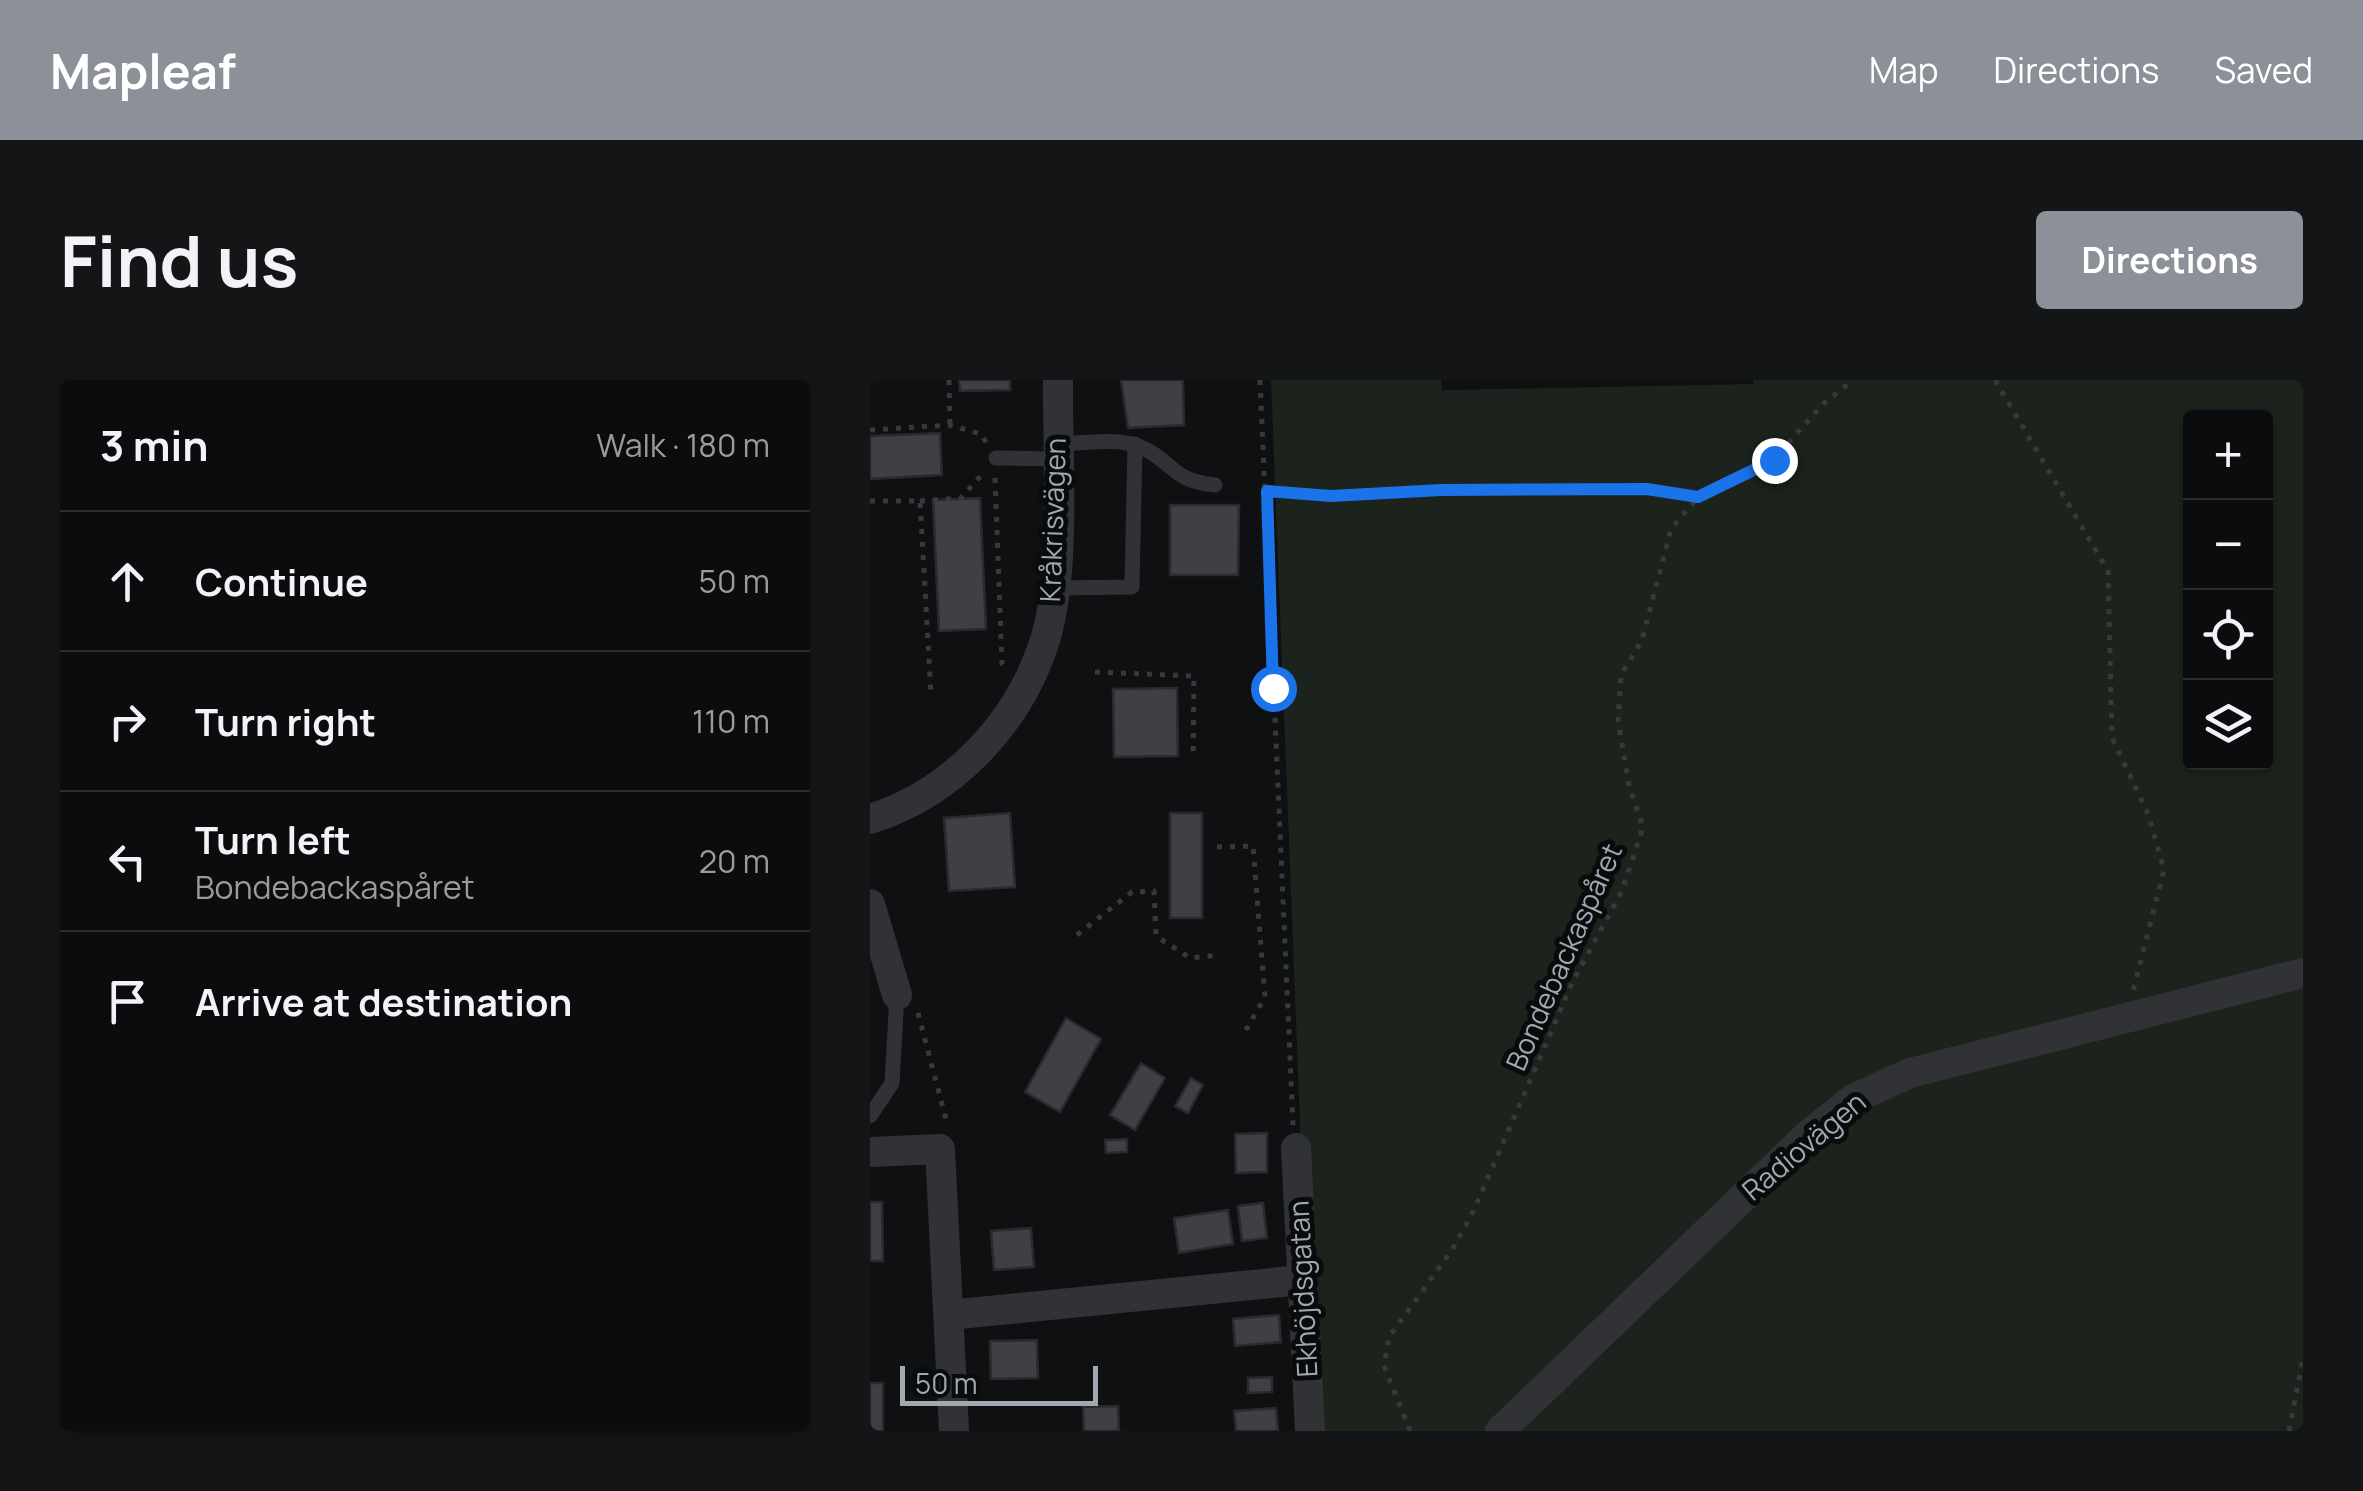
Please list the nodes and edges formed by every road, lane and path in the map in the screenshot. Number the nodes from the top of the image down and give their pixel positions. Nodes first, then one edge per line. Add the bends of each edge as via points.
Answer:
1 (949, 380) edge
2 (1058, 380) edge
3 (1260, 380) edge
4 (1852, 380) edge
5 (1995, 380) edge
6 (950, 425) junction
7 (870, 430) edge
8 (1135, 444) junction
9 (1057, 452) junction
10 (996, 458) junction
11 (1215, 485) dead end
12 (1267, 491) junction
13 (1698, 497) junction
14 (870, 501) edge
15 (920, 501) junction
16 (1053, 588) junction
17 (1095, 672) dead end
18 (1026, 682) junction
19 (931, 694) dead end
20 (1193, 759) dead end
21 (870, 820) edge
22 (1217, 846) dead end
23 (870, 904) edge
24 (1077, 936) dead end
25 (1220, 956) dead end
26 (2303, 974) edge
27 (896, 995) junction
28 (2126, 1018) junction
29 (1246, 1030) dead end
30 (870, 1116) edge
31 (1296, 1148) joint
32 (940, 1149) junction
33 (870, 1152) edge
34 (1302, 1280) junction
35 (949, 1315) junction
36 (2303, 1358) edge
37 (954, 1431) edge
38 (1310, 1431) edge
39 (1410, 1431) edge
40 (1500, 1431) edge
41 (2289, 1431) edge

1 - 6 path
2 - 9 street, Kråkrisvägen
3 - 12 path
4 - 13 path, Bondebackaspåret via 1774,460
5 - 28 path via 2108,570 2112,738 2148,814 2164,870
6 - 7 path
6 - 10 path via 981,434
8 - 9 lane
8 - 11 lane via 1177,477
8 - 16 lane via 1132,587
9 - 10 lane
9 - 16 street, Kråkrisvägen
10 - 15 path via 962,498
10 - 18 path via 998,636 1002,664
12 - 13 path via 1331,496 1647,489
12 - 31 path
13 - 39 path, Bondebackaspåret via 1671,530 1642,640 1621,675 1618,722 1643,827 1622,891 1573,981 1474,1210 1389,1337 1384,1366
14 - 15 path
15 - 19 path
16 - 18 street, Kråkrisvägen via 1045,639
17 - 20 path via 1194,676
18 - 21 street, Kråkrisvägen via 992,737 958,772 920,799
22 - 29 path via 1253,846 1265,998
23 - 27 street
24 - 25 path via 1132,892 1154,891 1156,936 1190,958
26 - 28 street, Radiovägen
27 - 30 lane via 892,1083
27 - 32 path via 917,1010 946,1117
28 - 40 street, Radiovägen via 1910,1073 1852,1098
31 - 34 street, Ekhöjdsgatan
32 - 33 street
32 - 35 street
34 - 35 street
34 - 38 street, Ekhöjdsgatan
35 - 37 street
36 - 41 path

